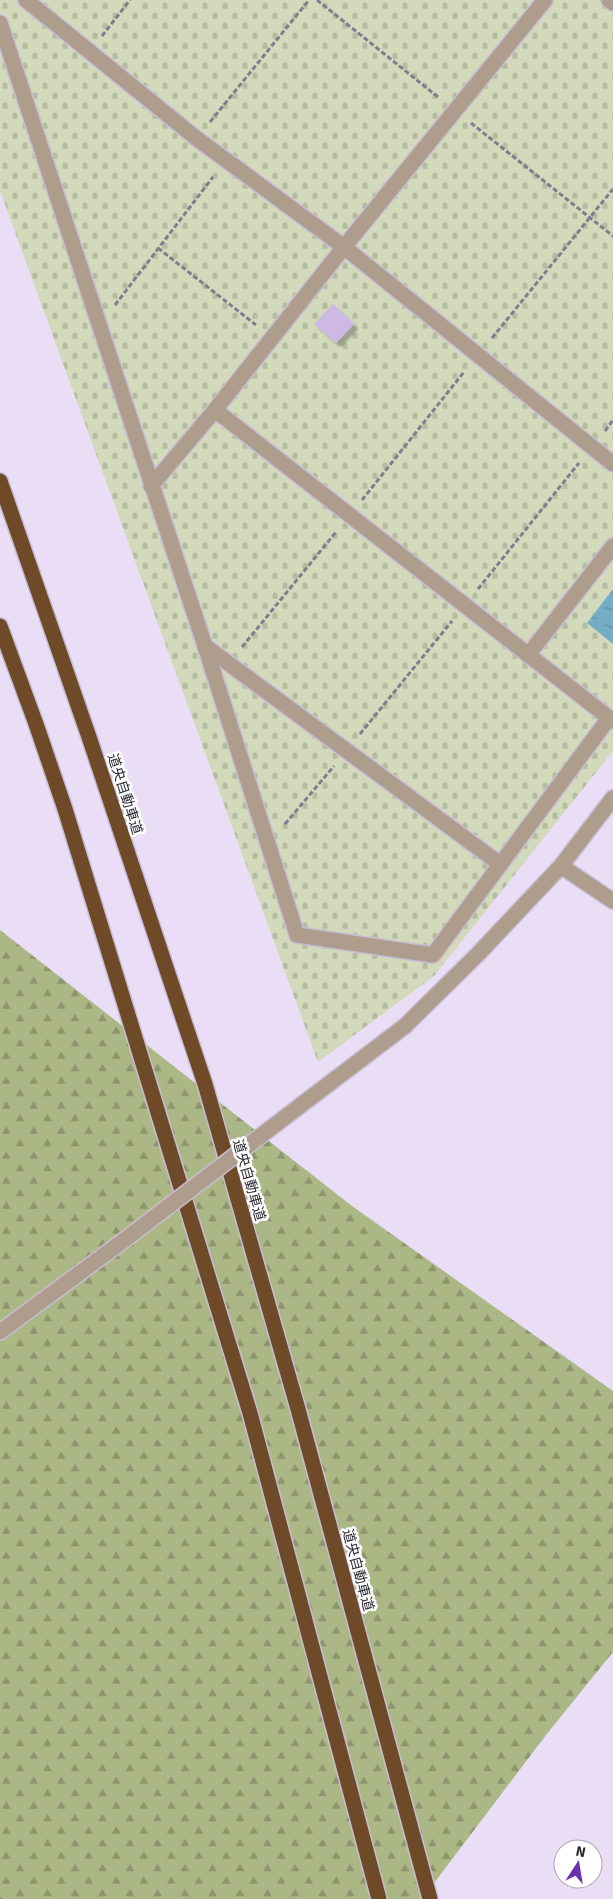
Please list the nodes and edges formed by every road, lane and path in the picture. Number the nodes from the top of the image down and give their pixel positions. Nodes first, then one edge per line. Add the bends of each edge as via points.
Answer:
1 (26, 0) edge
2 (130, 0) edge
3 (309, 0) edge
4 (545, 0) edge
5 (609, 0) edge
6 (613, 3) edge
7 (0, 23) edge
8 (90, 52) junction
9 (196, 138) junction
10 (226, 160) junction
11 (613, 189) edge
12 (344, 247) junction
13 (158, 248) junction
14 (99, 326) junction
15 (272, 338) junction
16 (478, 355) junction
17 (215, 410) junction
18 (613, 420) edge
19 (592, 447) junction
20 (613, 464) edge
21 (0, 481) edge
22 (151, 486) junction
23 (349, 515) junction
24 (613, 546) edge
25 (465, 605) junction
26 (0, 626) edge
27 (205, 646) junction
28 (528, 655) junction
29 (229, 664) junction
30 (611, 720) edge
31 (347, 751) junction
32 (613, 798) edge
33 (268, 844) junction
34 (500, 864) junction
35 (561, 866) junction
36 (613, 901) edge
37 (0, 1332) edge
38 (379, 1899) edge
39 (430, 1899) edge

1 - 8 street
2 - 8 path
3 - 9 path
4 - 12 street
5 - 6 street
7 - 14 street
8 - 9 street
9 - 10 street
10 - 12 street
10 - 13 path
11 - 16 path
12 - 15 street
12 - 16 street
13 - 14 path
13 - 15 path
14 - 22 street
15 - 17 street
16 - 19 street
16 - 23 path
17 - 22 street
17 - 23 street
18 - 19 path
19 - 20 street
19 - 25 path
21 - 39 highway, 道央自動車道 via 90,737 205,1084 298,1409
22 - 27 street
23 - 25 street
23 - 29 path
24 - 28 street
25 - 28 street
25 - 31 path
26 - 38 highway via 68,819 250,1414
27 - 29 street
27 - 33 street
28 - 30 street
29 - 31 street
30 - 34 street
31 - 33 path
31 - 34 street
32 - 35 street
33 - 34 street via 297,936 433,955
35 - 36 street
35 - 37 street, bridge via 405,1026

